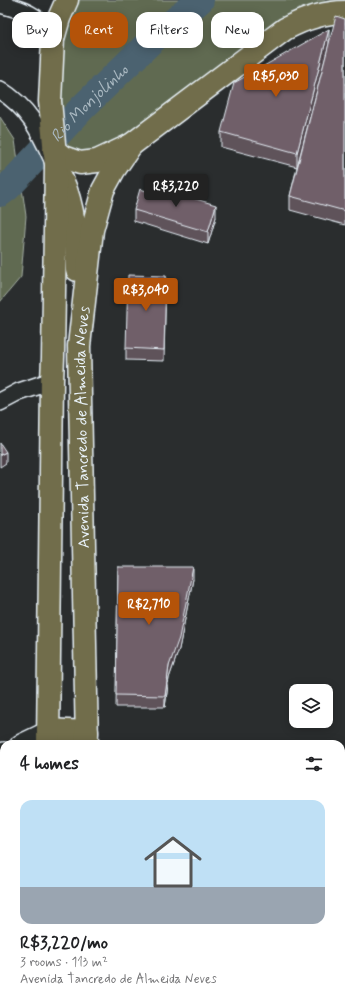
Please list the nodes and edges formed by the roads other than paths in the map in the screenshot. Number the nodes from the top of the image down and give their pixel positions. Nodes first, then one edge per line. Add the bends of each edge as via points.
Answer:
1 (68, 0) edge
2 (0, 4) edge
3 (25, 12) edge
4 (62, 12) edge
5 (345, 12) edge
6 (53, 48) edge
7 (0, 90) edge
8 (132, 145) junction
9 (54, 157) junction
10 (79, 346) junction
11 (52, 381) junction
12 (0, 402) edge
13 (48, 737) edge
14 (87, 738) edge
15 (36, 740) edge

1 - 4 main road
2 - 3 street
5 - 8 main road via 322,14 285,29
6 - 9 main road via 50,101
7 - 9 street via 18,102 34,122
8 - 9 main road via 97,161 80,163 63,157
8 - 10 main road, Avenida Tancredo de Almeida Neves via 103,190 92,230
9 - 10 main road via 67,189 74,216
9 - 11 main road, Avenida Tancredo de Almeida Neves
10 - 14 main road, Avenida Tancredo de Almeida Neves
11 - 12 street via 19,392
11 - 13 main road, Avenida Tancredo de Almeida Neves
13 - 14 main road
13 - 15 street

